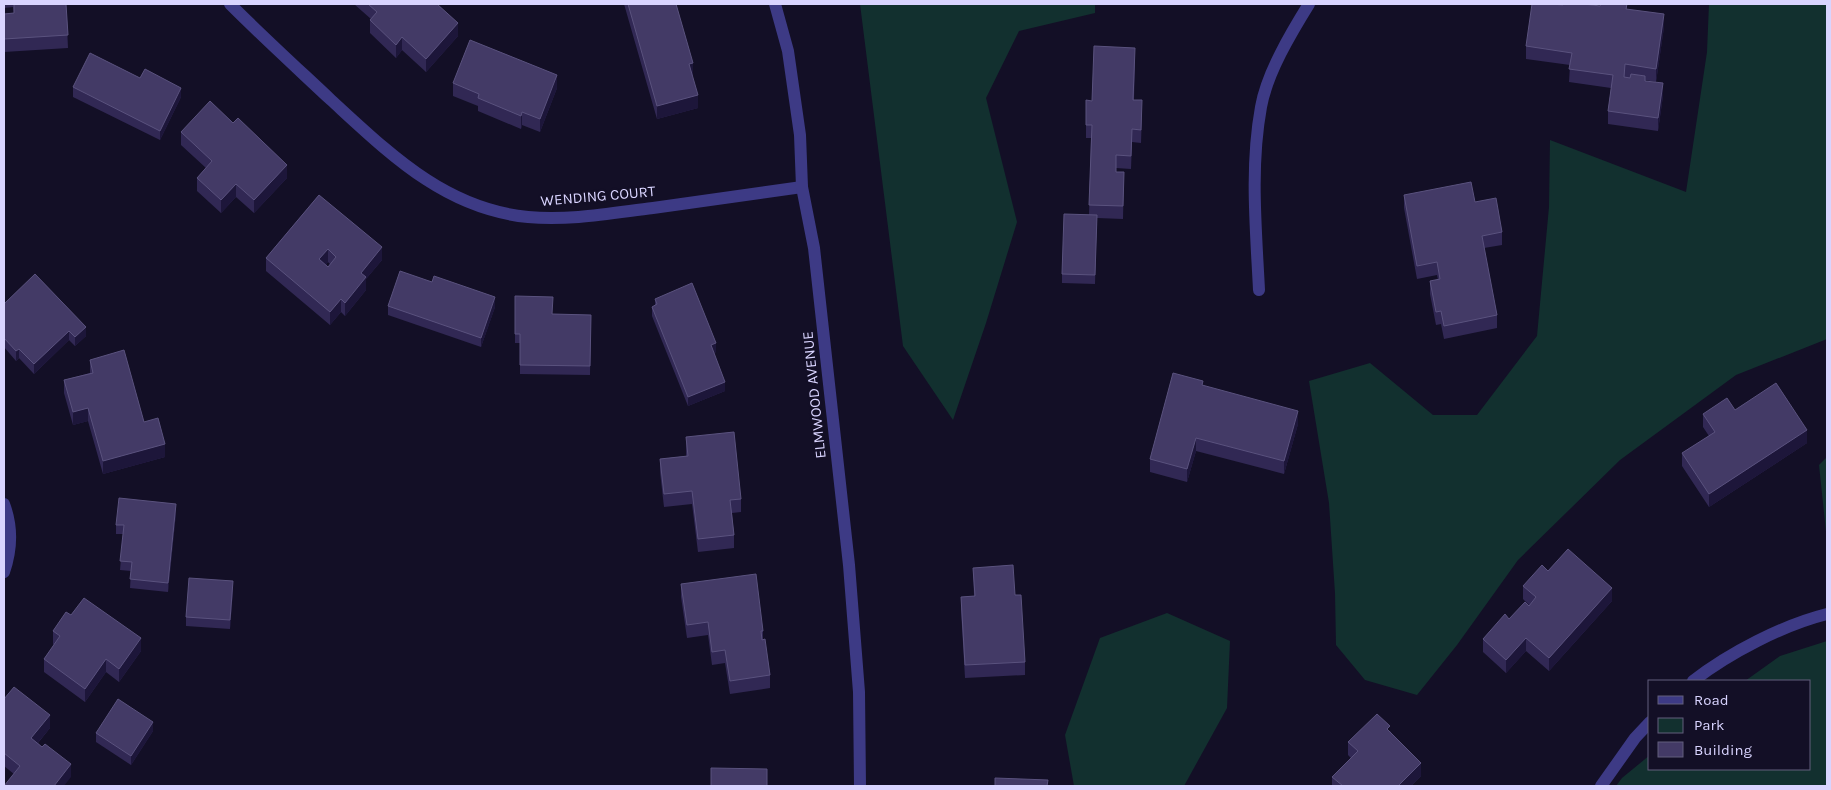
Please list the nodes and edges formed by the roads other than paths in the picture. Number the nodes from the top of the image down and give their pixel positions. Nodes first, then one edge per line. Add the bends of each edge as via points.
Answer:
1 (230, 4) edge
2 (775, 4) edge
3 (1309, 4) edge
4 (802, 188) junction
5 (1259, 290) dead end
6 (4, 504) edge
7 (4, 572) edge
8 (1827, 614) edge
9 (1694, 680) edge
10 (1648, 724) edge
11 (860, 786) edge
12 (1601, 786) edge

1 - 4 street, WENDING COURT via 408,169 475,205 528,217 553,218 616,213
2 - 4 street, ELMWOOD AVENUE via 788,51 800,135
3 - 5 street via 1286,43 1261,107 1254,175
4 - 11 street, ELMWOOD AVENUE via 814,248 849,565 858,692
6 - 7 street via 10,518 12,542
8 - 9 street via 1792,625 1732,655
10 - 12 street

